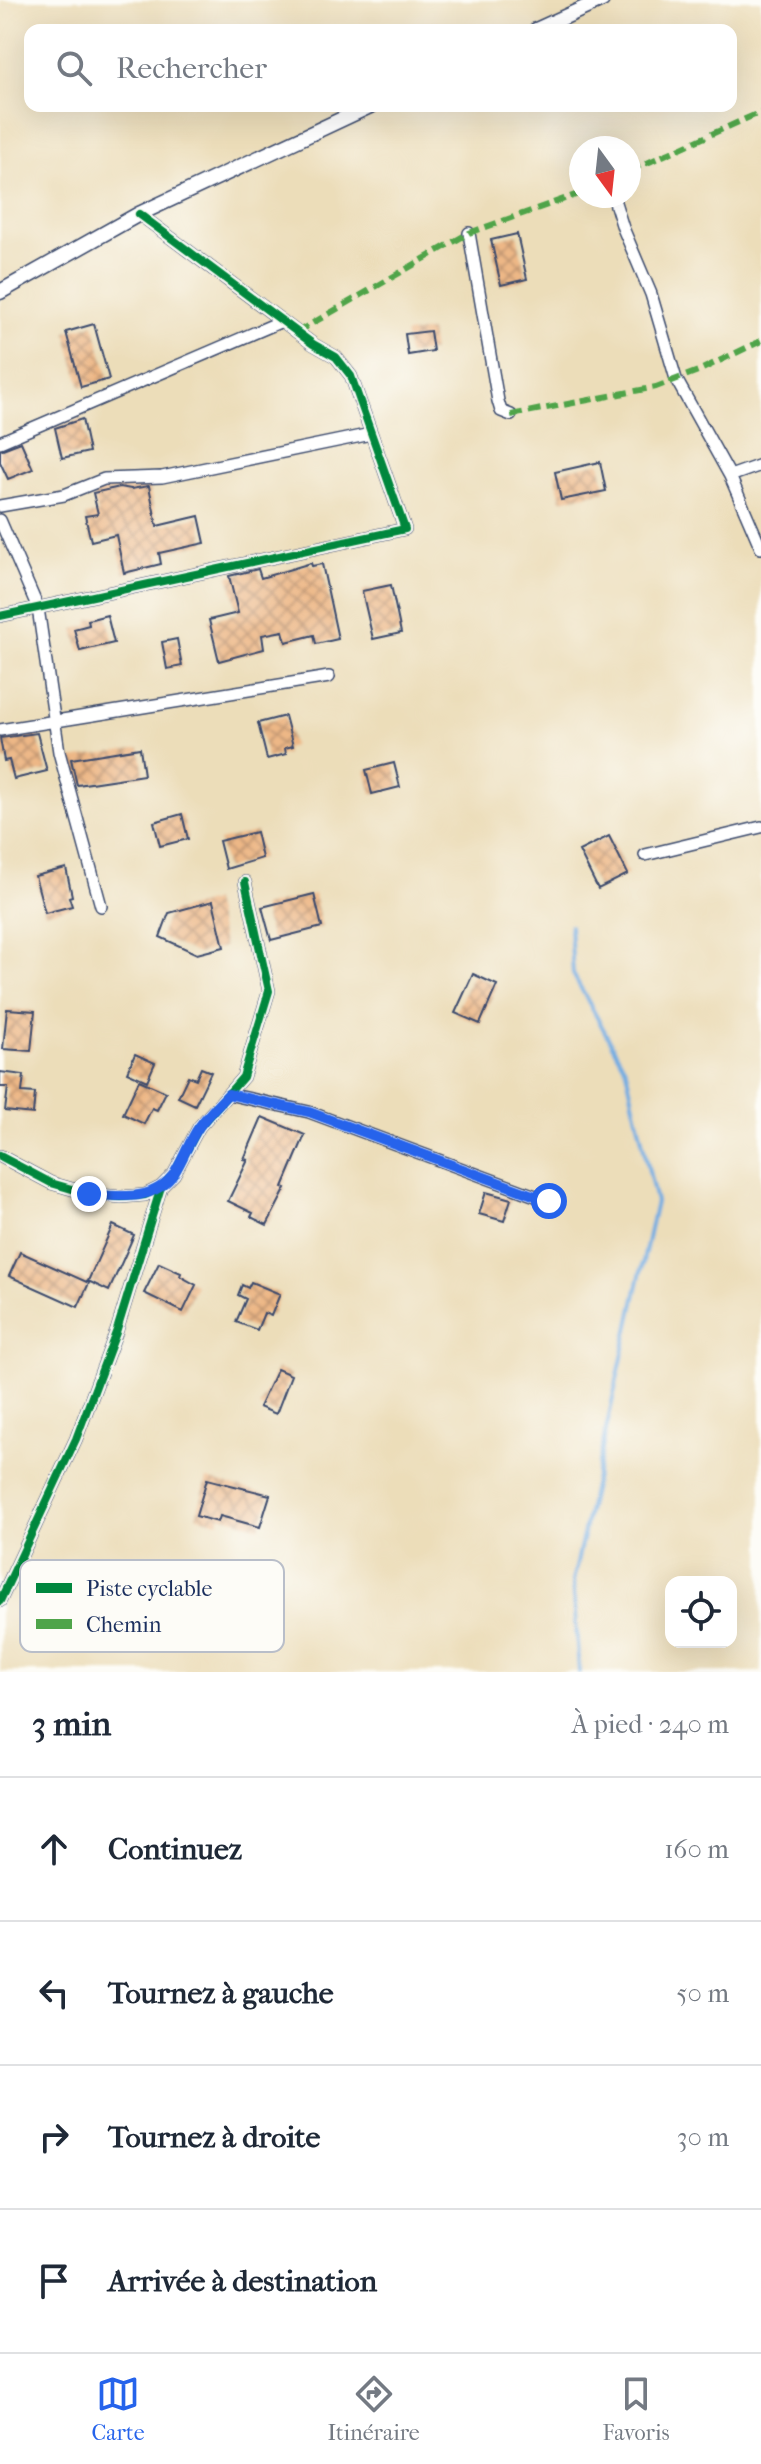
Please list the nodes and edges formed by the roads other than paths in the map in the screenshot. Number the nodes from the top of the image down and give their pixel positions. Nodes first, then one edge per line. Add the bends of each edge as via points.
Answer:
1 (602, 0) edge
2 (549, 24) edge
3 (357, 112) edge
4 (617, 208) edge
5 (139, 214) junction
6 (469, 233) dead end
7 (0, 292) edge
8 (282, 321) junction
9 (511, 415) dead end
10 (371, 434) junction
11 (0, 442) edge
12 (761, 465) edge
13 (730, 476) junction
14 (0, 506) edge
15 (0, 520) edge
16 (761, 548) edge
17 (38, 608) junction
18 (0, 616) edge
19 (329, 677) dead end
20 (56, 719) junction
21 (0, 730) edge
22 (761, 827) edge
23 (645, 855) dead end
24 (245, 882) dead end
25 (101, 906) dead end
26 (228, 1094) junction
27 (0, 1156) edge
28 (161, 1187) junction
29 (549, 1201) dead end
30 (0, 1601) edge

1 - 2 street
3 - 5 street
4 - 13 street via 651,294 676,379
5 - 7 street
5 - 8 street
6 - 9 street via 498,401 501,411
8 - 10 street via 336,357 351,376
8 - 11 street
10 - 14 street via 162,477 104,479 64,495
10 - 17 street via 405,529
12 - 13 street
13 - 16 street
15 - 17 street
17 - 18 street
17 - 20 street
19 - 20 street
20 - 21 street
20 - 25 street via 59,752
22 - 23 street
24 - 26 street via 269,991 243,1077
26 - 28 street via 199,1127 174,1174
26 - 29 street via 309,1112
27 - 28 street via 51,1183 89,1194 145,1195
28 - 30 street via 117,1330 76,1439

